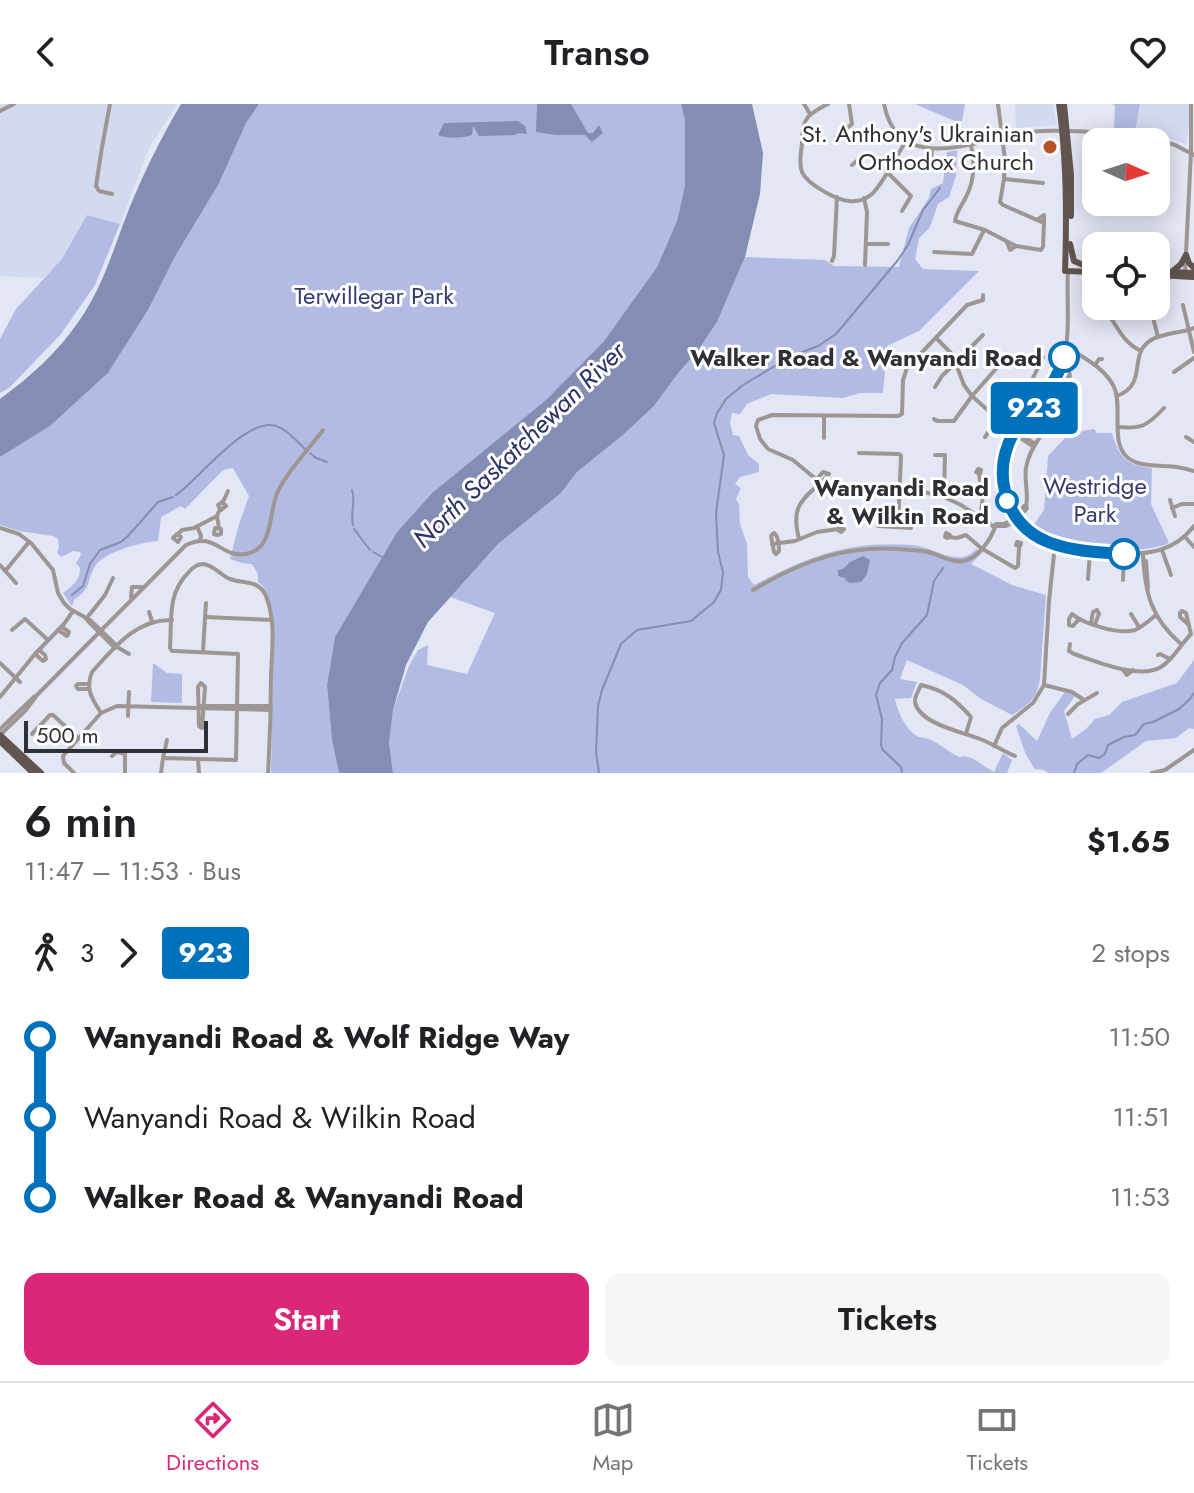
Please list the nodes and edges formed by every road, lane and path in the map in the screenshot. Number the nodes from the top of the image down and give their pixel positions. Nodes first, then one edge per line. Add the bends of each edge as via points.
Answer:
1 (14, 104) edge
2 (110, 104) edge
3 (804, 104) edge
4 (828, 104) edge
5 (849, 104) edge
6 (884, 104) edge
7 (998, 104) edge
8 (1062, 104) edge
9 (1191, 104) edge
10 (0, 111) edge
11 (810, 114) junction
12 (1065, 132) junction
13 (1082, 134) edge
14 (836, 137) dead end
15 (1002, 137) junction
16 (906, 141) junction
17 (1170, 143) edge
18 (971, 145) junction
19 (932, 150) junction
20 (1192, 154) edge
21 (852, 165) dead end
22 (930, 167) dead end
23 (887, 171) junction
24 (1004, 179) junction
25 (1043, 183) dead end
26 (112, 194) dead end
27 (837, 197) junction
28 (864, 198) junction
29 (902, 211) dead end
30 (985, 230) junction
31 (1070, 242) junction
32 (866, 244) junction
33 (888, 244) dead end
34 (934, 252) dead end
35 (1186, 255) junction
36 (832, 261) dead end
37 (1082, 264) edge
38 (865, 265) dead end
39 (1066, 269) junction
40 (1082, 269) edge
41 (1170, 270) edge
42 (1170, 272) edge
43 (1194, 273) edge
44 (1170, 274) edge
45 (1185, 275) junction
46 (983, 295) dead end
47 (1183, 305) dead end
48 (1113, 320) edge
49 (1154, 320) edge
50 (1191, 329) edge
51 (983, 335) dead end
52 (1158, 337) junction
53 (936, 338) junction
54 (1066, 347) junction
55 (1141, 351) junction
56 (1194, 352) edge
57 (1043, 357) dead end
58 (1194, 358) edge
59 (956, 362) junction
60 (1002, 362) dead end
61 (1174, 372) dead end
62 (935, 387) dead end
63 (972, 396) junction
64 (1117, 396) junction
65 (1164, 408) dead end
66 (1061, 415) dead end
67 (824, 416) junction
68 (998, 418) junction
69 (934, 419) dead end
70 (1118, 427) junction
71 (323, 430) dead end
72 (1014, 432) junction
73 (985, 437) dead end
74 (1186, 437) dead end
75 (824, 438) dead end
76 (1194, 442) edge
77 (1034, 446) junction
78 (859, 453) dead end
79 (935, 455) dead end
80 (1164, 459) dead end
81 (1194, 460) edge
82 (1165, 466) junction
83 (1193, 471) edge
84 (979, 474) dead end
85 (817, 482) junction
86 (900, 489) junction
87 (228, 491) dead end
88 (944, 497) junction
89 (1170, 500) dead end
90 (1194, 504) edge
91 (1026, 506) dead end
92 (1172, 508) junction
93 (217, 516) junction
94 (1175, 516) dead end
95 (978, 517) junction
96 (1017, 519) junction
97 (994, 525) junction
98 (878, 526) dead end
99 (1194, 526) edge
100 (195, 527) junction
101 (898, 527) junction
102 (0, 528) edge
103 (219, 528) dead end
104 (911, 528) dead end
105 (838, 529) dead end
106 (178, 534) dead end
107 (950, 537) dead end
108 (1185, 537) junction
109 (799, 539) junction
110 (200, 540) junction
111 (28, 541) junction
112 (775, 544) dead end
113 (1055, 545) junction
114 (983, 546) junction
115 (1019, 547) dead end
116 (1194, 547) edge
117 (1162, 550) junction
118 (1090, 552) junction
119 (1124, 554) junction
120 (1144, 554) junction
121 (0, 565) edge
122 (6, 570) junction
123 (1171, 575) dead end
124 (113, 578) dead end
125 (1088, 579) dead end
126 (1123, 580) dead end
127 (16, 583) dead end
128 (753, 590) dead end
129 (206, 603) dead end
130 (71, 610) junction
131 (149, 612) dead end
132 (1131, 614) dead end
133 (1156, 615) junction
134 (205, 617) junction
135 (86, 619) junction
136 (1079, 619) dead end
137 (172, 620) junction
138 (272, 620) junction
139 (152, 621) junction
140 (1188, 624) dead end
141 (1139, 627) junction
142 (12, 630) dead end
143 (100, 632) junction
144 (48, 640) junction
145 (1070, 644) dead end
146 (1181, 644) junction
147 (117, 647) junction
148 (203, 652) junction
149 (129, 654) dead end
150 (1170, 659) junction
151 (0, 663) edge
152 (1162, 667) junction
153 (18, 680) junction
154 (1044, 685) junction
155 (129, 692) dead end
156 (1097, 693) dead end
157 (0, 697) edge
158 (1084, 700) junction
159 (129, 705) junction
160 (237, 707) junction
161 (271, 708) junction
162 (101, 713) junction
163 (1068, 714) dead end
164 (128, 716) dead end
165 (0, 733) edge
166 (32, 734) dead end
167 (966, 734) junction
168 (78, 738) junction
169 (167, 740) dead end
170 (0, 744) edge
171 (994, 746) junction
172 (1194, 750) edge
173 (112, 756) dead end
174 (1015, 756) dead end
175 (163, 758) junction
176 (198, 759) junction
177 (33, 773) edge
178 (41, 773) edge
179 (74, 773) edge
180 (125, 773) edge
181 (161, 773) edge
182 (199, 773) edge
183 (268, 773) edge
184 (1152, 773) edge

1 - 10 street
2 - 26 street via 96,186
3 - 11 street
4 - 11 street
5 - 14 street via 852,124
6 - 16 street via 892,127
7 - 15 street
8 - 12 main road
9 - 20 street
11 - 27 street via 803,126 800,167 812,184
12 - 13 street
12 - 15 street
12 - 31 main road via 1071,175
12 - 39 main road
15 - 18 street
15 - 24 street
16 - 19 street
16 - 23 street
17 - 20 street
18 - 19 street
18 - 30 street via 973,179 955,219
19 - 22 street
20 - 35 street
21 - 23 street via 869,154
23 - 28 street
23 - 29 street via 911,196
24 - 25 street
24 - 30 street via 1000,203 1044,223 1043,247 1016,246
27 - 28 street
27 - 36 street
28 - 32 street
30 - 34 street via 971,255
31 - 37 main road via 1074,261
31 - 39 main road
32 - 33 street
32 - 38 street
35 - 41 main road
35 - 43 main road
35 - 45 street
39 - 40 main road
39 - 54 street
42 - 45 main road
43 - 45 main road
44 - 45 main road
46 - 53 street
47 - 50 street
48 - 55 street via 1125,342
49 - 52 street
50 - 52 street
50 - 56 street
51 - 59 street
52 - 55 street
53 - 59 street
53 - 67 street via 907,368 902,414
54 - 64 street via 1109,377
54 - 72 street via 1060,371
55 - 64 street via 1134,384
57 - 68 street via 1033,378
58 - 61 street
59 - 62 street
59 - 63 street
60 - 63 street
63 - 68 street
63 - 69 street via 954,421
64 - 70 street
65 - 70 street via 1142,427
66 - 77 street
67 - 75 street
67 - 85 street via 772,415 756,426 768,449 793,460
68 - 72 street
68 - 73 street
70 - 82 street via 1118,442 1132,461
71 - 110 street via 278,492 267,537 259,548 237,554
72 - 77 street
72 - 96 street via 1003,477
74 - 76 street
77 - 91 street via 1026,467
78 - 86 street via 899,454
79 - 88 street via 945,455
80 - 82 street
81 - 83 street
82 - 83 street
84 - 95 street via 983,500
85 - 86 street via 842,493
85 - 109 street via 797,509
86 - 88 street
86 - 101 street
87 - 93 street
88 - 95 street
89 - 92 street
90 - 92 street
92 - 94 street
93 - 100 street
93 - 103 street
95 - 97 street
96 - 97 street
96 - 113 street
97 - 114 street
98 - 101 street
99 - 108 street
100 - 106 street
100 - 110 street
101 - 104 street
102 - 111 street
105 - 109 street
107 - 114 street via 966,535
108 - 116 street
108 - 117 street
109 - 112 street
110 - 143 street via 183,547 143,587 132,587 131,600
111 - 122 street
111 - 130 street via 53,570 59,595
113 - 118 street
113 - 154 street
114 - 115 street via 1016,568
114 - 128 street via 963,561 901,549 830,554
117 - 120 street
117 - 123 street
118 - 119 street
118 - 125 street
119 - 120 street
119 - 126 street
120 - 133 street via 1144,585
121 - 122 street
122 - 127 street
124 - 135 street
129 - 134 street
130 - 135 street
130 - 144 street
131 - 139 street
132 - 141 street
133 - 141 street
133 - 146 street
134 - 138 street
134 - 148 street
135 - 143 street
136 - 141 street via 1117,631
137 - 138 street via 177,586 204,564 259,586
137 - 139 street
137 - 148 street via 171,650
138 - 161 street
139 - 147 street
140 - 146 street via 1191,634
142 - 144 street via 25,619
143 - 147 street
143 - 165 street
144 - 153 street
145 - 152 street via 1074,654 1120,669 1124,664 1133,670
146 - 150 street
147 - 149 street
147 - 162 street via 92,672 88,686
148 - 160 street via 238,654
150 - 152 street
150 - 152 street via 1158,655
151 - 153 street
153 - 157 street
154 - 158 street
154 - 171 street via 1033,703 1002,728
155 - 159 street
156 - 158 street
158 - 163 street
159 - 160 street
159 - 162 street
159 - 164 street
160 - 161 street
160 - 176 street via 236,760
161 - 183 street
162 - 168 street
165 - 178 main road
166 - 168 street via 52,715
167 - 167 street via 920,713 914,699 921,685 964,708 971,717
167 - 171 street
168 - 179 street via 62,759
169 - 175 street
170 - 177 main road
171 - 174 street
172 - 184 street
173 - 180 street via 125,754
175 - 176 street
175 - 181 street
176 - 182 street

